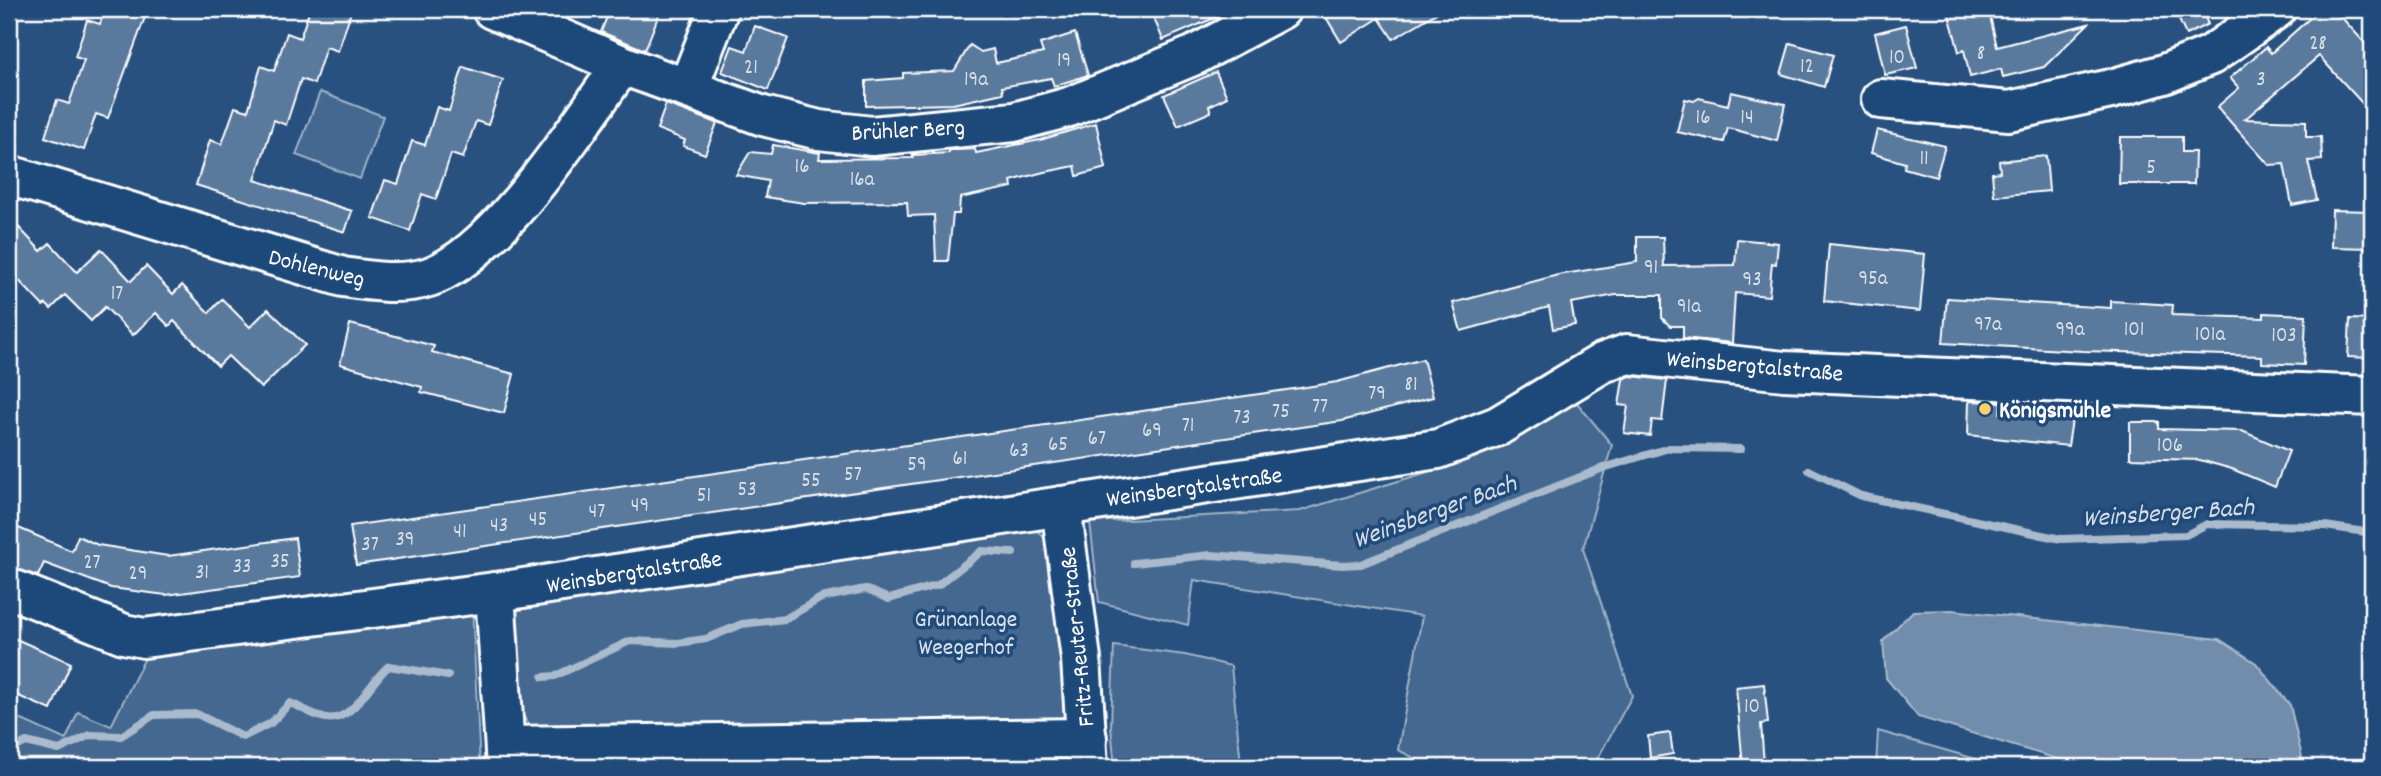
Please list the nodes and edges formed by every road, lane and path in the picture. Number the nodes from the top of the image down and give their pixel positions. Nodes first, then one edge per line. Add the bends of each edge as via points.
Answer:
1 (492, 9) edge
2 (719, 9) edge
3 (1281, 9) edge
4 (2276, 9) edge
5 (622, 65) junction
6 (688, 88) junction
7 (1881, 99) dead end
8 (9, 175) edge
9 (2372, 396) edge
10 (1061, 506) junction
11 (9, 588) edge
12 (495, 592) junction
13 (1088, 753) edge
14 (505, 757) edge

1 - 5 street, Brühler Berg
2 - 6 street
3 - 6 street, Brühler Berg via 1136,82 1014,122 872,136 819,130 763,116
4 - 7 street via 2211,55 2111,89 2009,111
5 - 6 street, Brühler Berg
5 - 8 street, Dohlenweg via 485,242 448,269 426,278 375,282 343,277
9 - 10 street, Weinsbergtalstraße via 1784,370 1627,354 1602,363 1498,426 1438,449
10 - 12 street, Weinsbergtalstraße
10 - 13 street, Fritz-Reuter-Straße
11 - 12 street, Weinsbergtalstraße via 144,638
12 - 14 street
13 - 14 street

